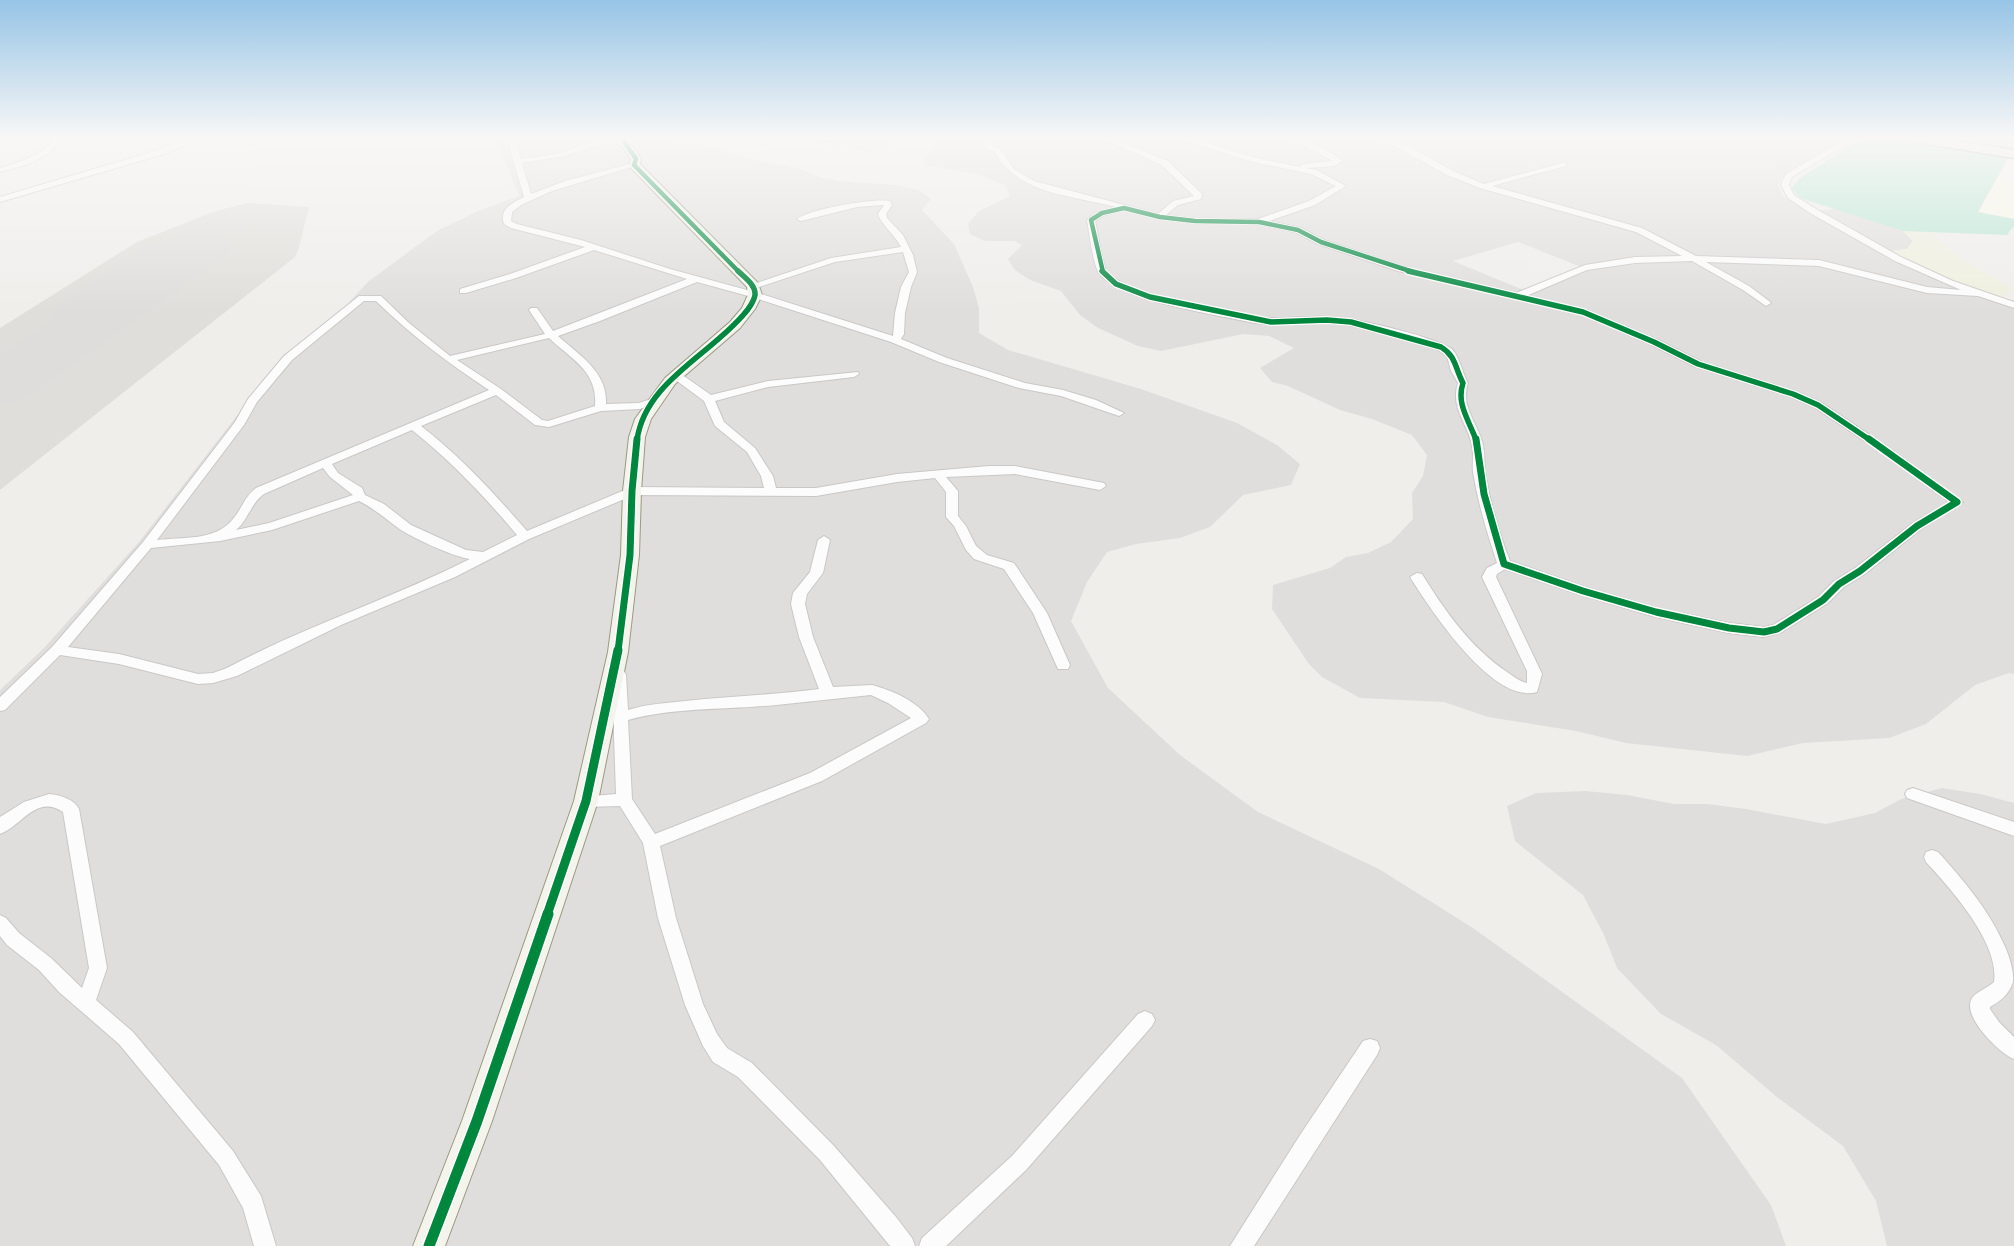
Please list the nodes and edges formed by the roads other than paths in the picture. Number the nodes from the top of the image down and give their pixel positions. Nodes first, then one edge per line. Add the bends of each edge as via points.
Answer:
1 (16, 195) edge
2 (536, 195) edge
3 (668, 195) edge
4 (1075, 195) edge
5 (1198, 195) edge
6 (1326, 195) edge
7 (1516, 195) edge
8 (1791, 195) edge
9 (528, 198) joint
10 (0, 200) edge
11 (1124, 208) junction
12 (1160, 216) junction
13 (801, 219) dead end
14 (1259, 222) junction
15 (594, 247) junction
16 (906, 249) junction
17 (1693, 259) junction
18 (696, 279) junction
19 (754, 290) junction
20 (463, 291) dead end
21 (1977, 293) junction
22 (1517, 296) junction
23 (1766, 303) dead end
24 (2014, 305) edge
25 (534, 310) dead end
26 (551, 335) junction
27 (895, 340) junction
28 (448, 360) junction
29 (854, 374) dead end
30 (677, 376) junction
31 (497, 391) junction
32 (709, 399) junction
33 (654, 401) junction
34 (600, 408) junction
35 (1119, 413) dead end
36 (413, 425) junction
37 (325, 463) junction
38 (938, 473) junction
39 (1100, 486) dead end
40 (632, 491) junction
41 (772, 491) junction
42 (360, 497) junction
43 (525, 536) junction
44 (220, 537) junction
45 (824, 540) dead end
46 (147, 545) junction
47 (486, 556) junction
48 (1504, 564) junction
49 (1416, 577) dead end
50 (57, 650) junction
51 (618, 652) junction
52 (1063, 665) dead end
53 (828, 693) junction
54 (0, 706) edge
55 (621, 717) junction
56 (1913, 794) dead end
57 (624, 800) junction
58 (586, 801) junction
59 (0, 827) edge
60 (2014, 829) edge
61 (651, 842) junction
62 (1932, 857) dead end
63 (0, 922) edge
64 (86, 1003) junction
65 (1145, 1020) dead end
66 (1370, 1048) dead end
67 (2014, 1050) edge
68 (265, 1246) edge
69 (430, 1246) edge
70 (904, 1246) edge
71 (930, 1246) edge
72 (1241, 1246) edge

1 - 10 street
2 - 9 street
3 - 19 street
4 - 11 street
5 - 12 street via 1198,198 1178,201 1167,207
6 - 14 street
7 - 17 street via 1639,230
8 - 21 street via 1898,259
9 - 15 street via 507,213 507,222
11 - 12 street
11 - 48 street via 1091,220 1102,271 1116,284 1150,297 1255,320 1327,320 1368,326 1441,347 1452,355 1463,383 1460,403 1477,441 1479,470
12 - 14 street via 1195,221
13 - 16 street via 858,205 887,203 883,219
14 - 22 street via 1298,230 1322,242 1401,269
15 - 18 street
15 - 20 street
16 - 19 street via 834,260
16 - 27 street via 913,272 906,287 899,334
17 - 21 street via 1819,263 1927,290
17 - 22 street via 1635,260 1585,268
17 - 23 street via 1746,288
18 - 19 street
18 - 26 street
19 - 27 street
19 - 30 street via 748,309 735,325
21 - 24 street
22 - 48 street via 1583,312 1698,364 1818,405 1957,502 1917,526 1839,584 1823,600 1777,629 1764,632 1656,612
25 - 26 street
26 - 28 street
26 - 34 street via 594,373 603,397
27 - 35 street via 943,360 1023,386 1092,402
28 - 31 street
28 - 46 street via 378,298 357,300 288,358 267,382 240,423
29 - 32 street via 768,384
30 - 32 street
30 - 33 street
31 - 34 street via 544,425
31 - 36 street
32 - 41 street via 719,424 750,450 767,476
33 - 34 street via 640,406
33 - 40 street via 637,437
36 - 37 street
36 - 43 street via 445,450 485,489
37 - 42 street via 334,475 358,491
37 - 44 street via 260,491 253,496 238,522
38 - 39 street via 1015,470
38 - 41 street via 816,492
38 - 52 street via 952,491 952,516 962,528 970,547 982,558 1010,566 1040,613
40 - 41 street
40 - 43 street
40 - 51 street via 630,555
42 - 44 street via 272,526
42 - 47 street via 380,507 407,528 463,554
43 - 47 street
44 - 46 street
45 - 53 street via 816,572 800,593 798,604 804,630
46 - 50 street
47 - 50 street via 213,678 198,679 119,659
48 - 49 street via 1492,571 1489,577 1528,661 1536,671 1532,688 1521,688 1494,670 1461,640
50 - 54 street
51 - 55 street
51 - 58 street
53 - 55 street via 642,711
53 - 61 street via 872,690 916,712 920,720 816,778
55 - 57 street
56 - 60 street
57 - 58 street
57 - 61 street
58 - 69 street via 477,1121
59 - 64 street via 16,814 48,800 70,809 98,968
61 - 70 street via 667,918 694,1005 710,1040 720,1055 745,1070 827,1154
62 - 67 street via 1967,896 1990,931 2003,966 2004,980 1998,992 1980,1002 1980,1006 1988,1024
63 - 64 street via 13,939
64 - 68 street via 126,1038 226,1158 253,1204
65 - 71 street via 1019,1163
66 - 72 street

